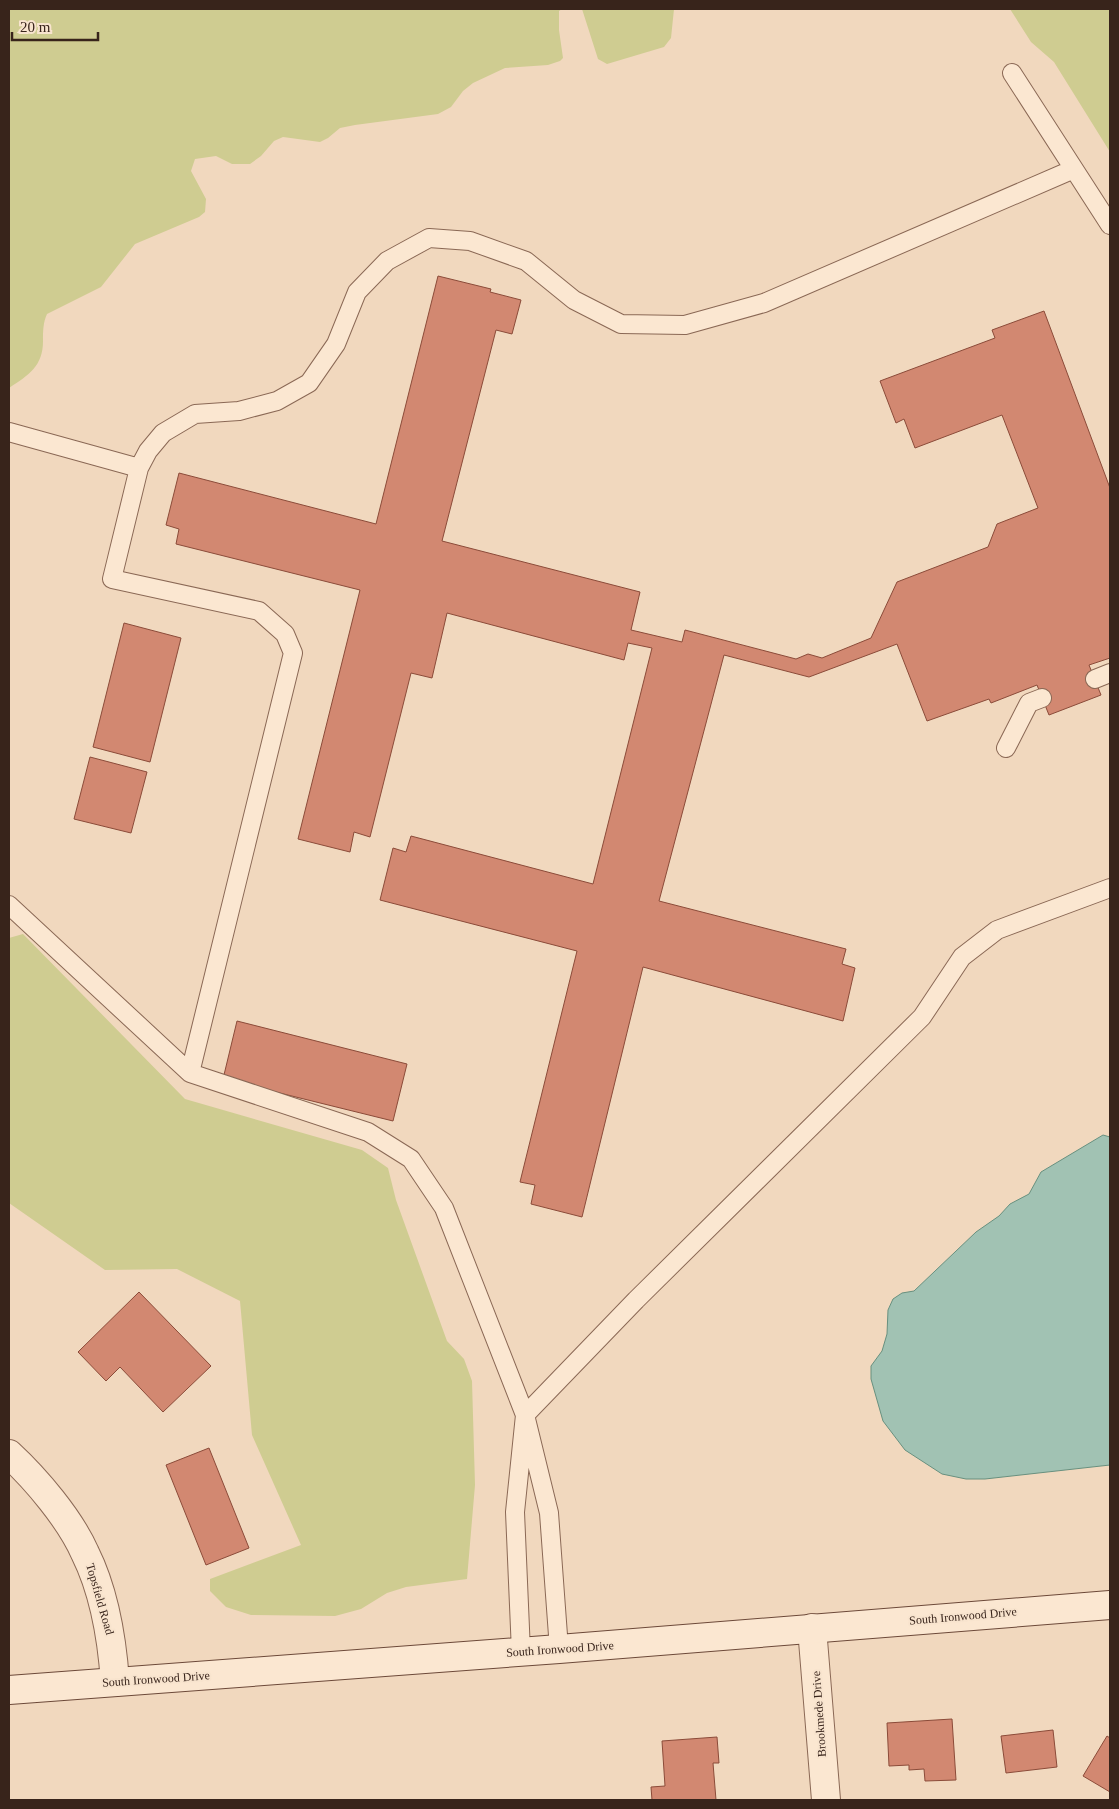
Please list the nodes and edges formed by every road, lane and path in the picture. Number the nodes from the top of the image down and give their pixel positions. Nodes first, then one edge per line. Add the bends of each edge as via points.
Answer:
1 (1012, 72) dead end
2 (1074, 169) junction
3 (1110, 225) edge
4 (9, 432) edge
5 (139, 468) junction
6 (1042, 698) dead end
7 (1006, 748) dead end
8 (1110, 888) edge
9 (9, 906) edge
10 (190, 1073) junction
11 (525, 1416) junction
12 (9, 1454) edge
13 (1110, 1604) edge
14 (812, 1628) junction
15 (559, 1649) junction
16 (521, 1652) junction
17 (115, 1682) junction
18 (9, 1690) edge
19 (826, 1800) edge

1 - 2 lane
2 - 3 lane
2 - 5 lane via 764,303 685,325 621,324 574,300 526,261 470,241 429,238 387,261 357,292 336,344 309,383 277,401 239,411 196,414 164,433 148,451
4 - 5 lane
5 - 10 lane via 112,579 258,611 285,634 293,652
6 - 7 lane via 1029,703
8 - 11 lane via 997,930 962,957 922,1017 636,1300
9 - 10 lane
10 - 11 lane via 368,1132 411,1159 444,1208
11 - 15 lane via 549,1513
11 - 16 lane via 515,1512
12 - 17 main road, Topsfield Road via 29,1473 86,1553 106,1615
13 - 14 main road, South Ironwood Drive
14 - 15 main road, South Ironwood Drive
14 - 19 main road, Brookmede Drive
15 - 16 main road, South Ironwood Drive
16 - 17 main road, South Ironwood Drive
17 - 18 main road, South Ironwood Drive

